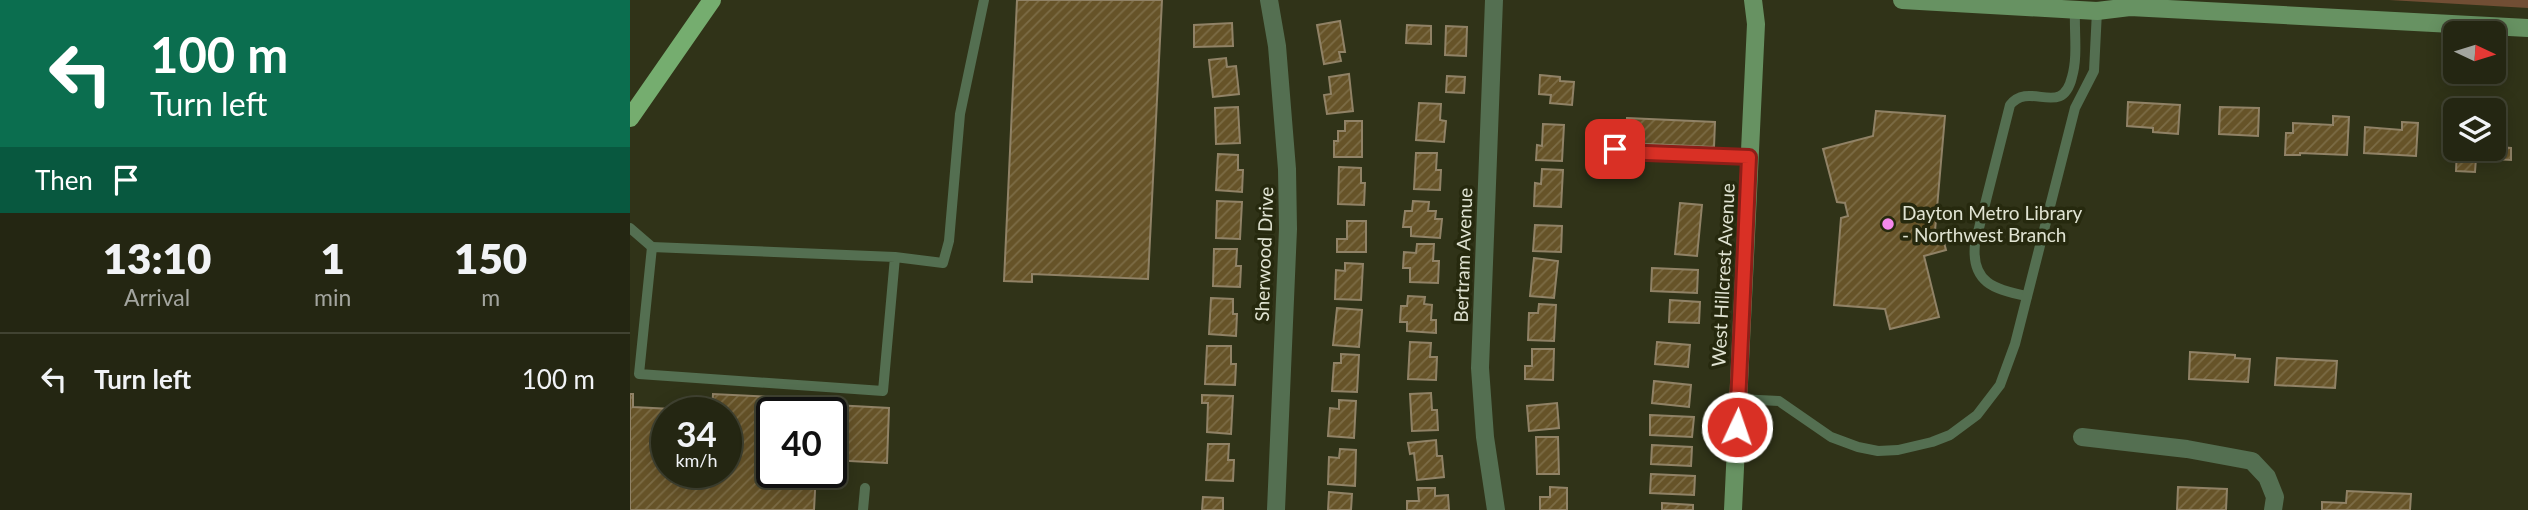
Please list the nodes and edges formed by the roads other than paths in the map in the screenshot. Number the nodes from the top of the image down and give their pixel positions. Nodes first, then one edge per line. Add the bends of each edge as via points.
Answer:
1 (712, 0) edge
2 (985, 0) edge
3 (1269, 0) edge
4 (1494, 0) edge
5 (1753, 0) edge
6 (1902, 0) edge
7 (2075, 10) junction
8 (2097, 11) junction
9 (2528, 28) edge
10 (2068, 88) junction
11 (2081, 95) junction
12 (630, 118) edge
13 (1614, 134) dead end
14 (1749, 157) junction
15 (630, 228) edge
16 (652, 247) junction
17 (895, 257) junction
18 (2027, 296) junction
19 (1738, 399) junction
20 (2082, 437) dead end
21 (864, 488) dead end
22 (863, 510) edge
23 (1276, 510) edge
24 (1496, 510) edge
25 (1733, 510) edge
26 (2273, 510) edge

1 - 12 main road
2 - 17 lane via 960,114 943,263
3 - 23 street, Sherwood Drive via 1279,60 1288,229
4 - 24 street, Bertram Avenue via 1480,368
5 - 14 main road, West Hillcrest Avenue via 1756,23
6 - 7 main road
7 - 8 main road
7 - 10 lane via 2074,67
8 - 9 main road via 2130,7
8 - 11 lane via 2094,71
10 - 11 lane
10 - 18 lane via 2060,97 2023,95 2010,105 1975,244 1974,258 1986,283
11 - 18 lane
13 - 14 lane via 1615,149 1621,152
14 - 19 main road, West Hillcrest Avenue
15 - 16 lane
16 - 17 lane
16 - 17 lane via 639,374 883,391
18 - 19 lane via 2000,385 1964,426 1932,442 1898,450 1858,447 1831,437 1779,401
19 - 25 main road, West Hillcrest Avenue
20 - 26 street via 2252,461 2267,477 2275,497
21 - 22 lane

